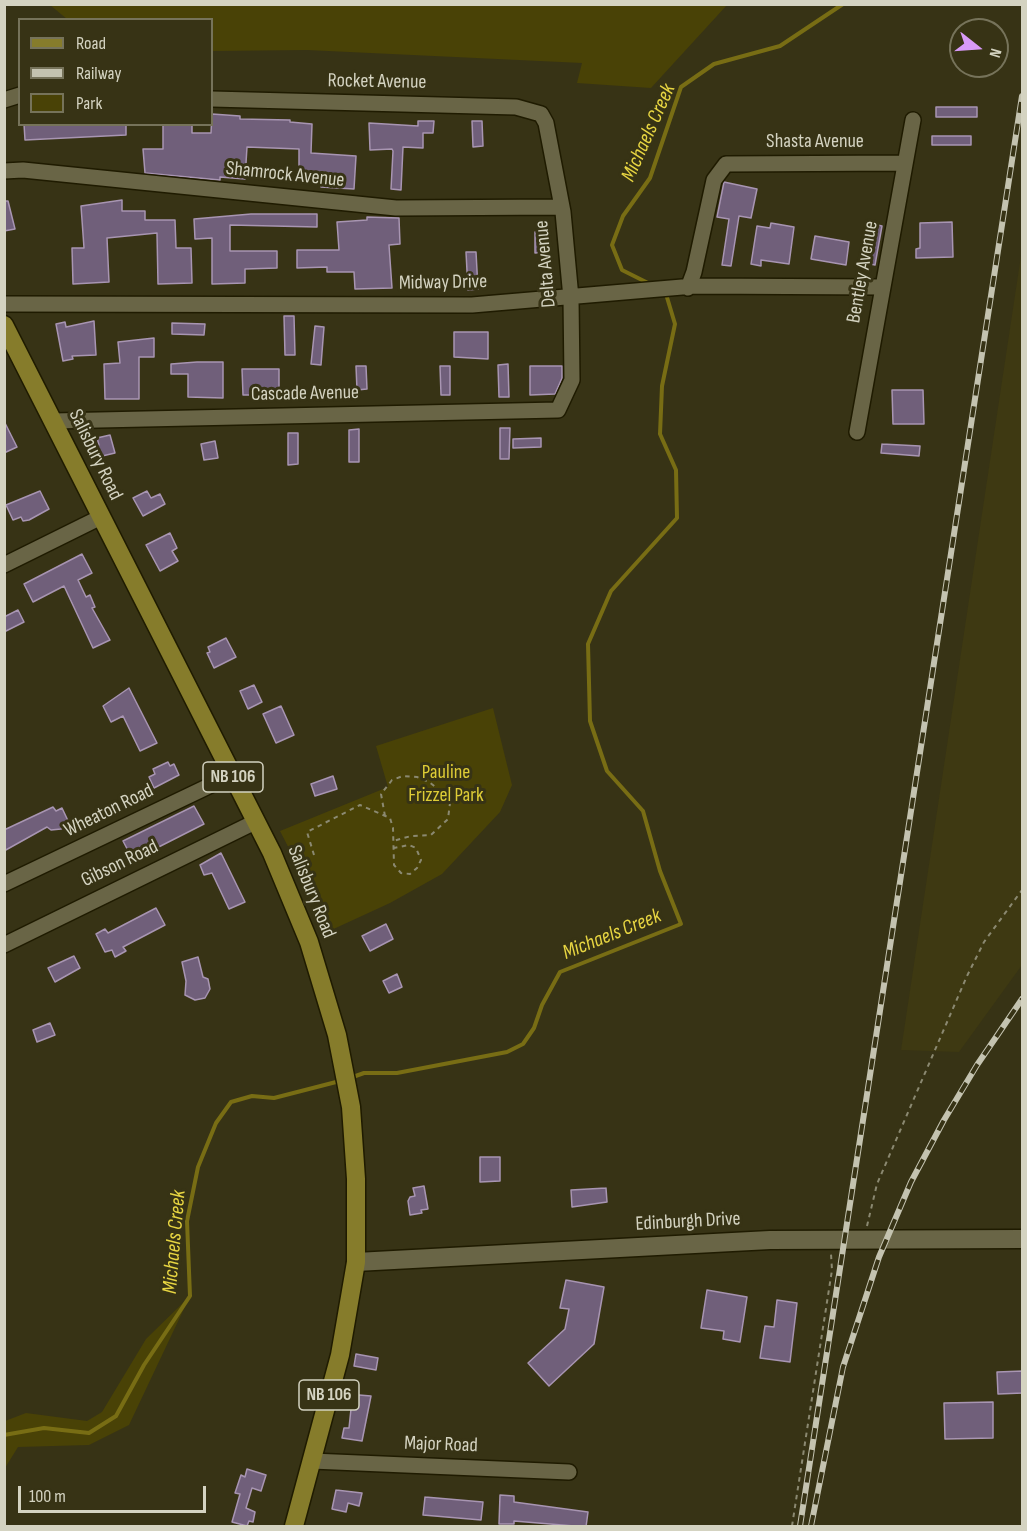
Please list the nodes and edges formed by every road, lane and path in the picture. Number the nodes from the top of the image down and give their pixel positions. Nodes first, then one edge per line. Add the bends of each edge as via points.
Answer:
1 (213, 99) edge
2 (541, 114) joint
3 (913, 120) dead end
4 (904, 163) junction
5 (4, 171) edge
6 (562, 207) junction
7 (881, 287) junction
8 (688, 288) junction
9 (572, 298) junction
10 (4, 304) edge
11 (4, 326) edge
12 (558, 410) joint
13 (53, 421) junction
14 (857, 432) dead end
15 (101, 517) junction
16 (4, 566) edge
17 (232, 775) junction
18 (385, 816) junction
19 (255, 822) junction
20 (393, 841) junction
21 (394, 848) junction
22 (314, 855) dead end
23 (4, 884) edge
24 (1023, 891) edge
25 (4, 945) edge
26 (826, 1238) junction
27 (865, 1238) junction
28 (1023, 1239) edge
29 (356, 1262) junction
30 (312, 1461) junction
31 (568, 1472) dead end
32 (294, 1527) edge
33 (792, 1527) edge

1 - 2 street, Rocket Avenue via 516,107
2 - 6 street, Delta Avenue
3 - 4 street, Bentley Avenue
4 - 7 street, Bentley Avenue
4 - 8 street, Shasta Avenue via 726,164 714,180
5 - 6 street, Shamrock Avenue via 396,208
6 - 9 street, Delta Avenue
7 - 8 street, Midway Drive
7 - 14 street, Bentley Avenue
8 - 9 street, Midway Drive
9 - 10 street, Midway Drive via 472,305
9 - 12 street, Delta Avenue via 572,380
11 - 13 main road, Salisbury Road / NB 106
12 - 13 street, Cascade Avenue
13 - 15 main road, Salisbury Road / NB 106
15 - 16 street
15 - 17 main road, Salisbury Road / NB 106
17 - 19 main road, Salisbury Road / NB 106
17 - 23 street, Wheaton Road
18 - 20 path via 390,818
18 - 20 path via 381,794 392,780 403,776 429,782 450,803 448,819 431,835
18 - 22 path via 360,805 307,832
19 - 25 street, Gibson Road
19 - 29 main road, Salisbury Road / NB 106 via 309,942 337,1035 351,1107
20 - 21 path
21 - 21 path via 394,865 401,873 410,874 421,860 416,848
24 - 27 path via 984,942 967,975 877,1184
26 - 27 street, Edinburgh Drive
26 - 29 street, Edinburgh Drive
26 - 33 path via 832,1270
27 - 28 street, Edinburgh Drive
29 - 30 main road, Salisbury Road / NB 106 via 340,1355
30 - 31 street, Major Road
30 - 32 main road, Salisbury Road / NB 106

